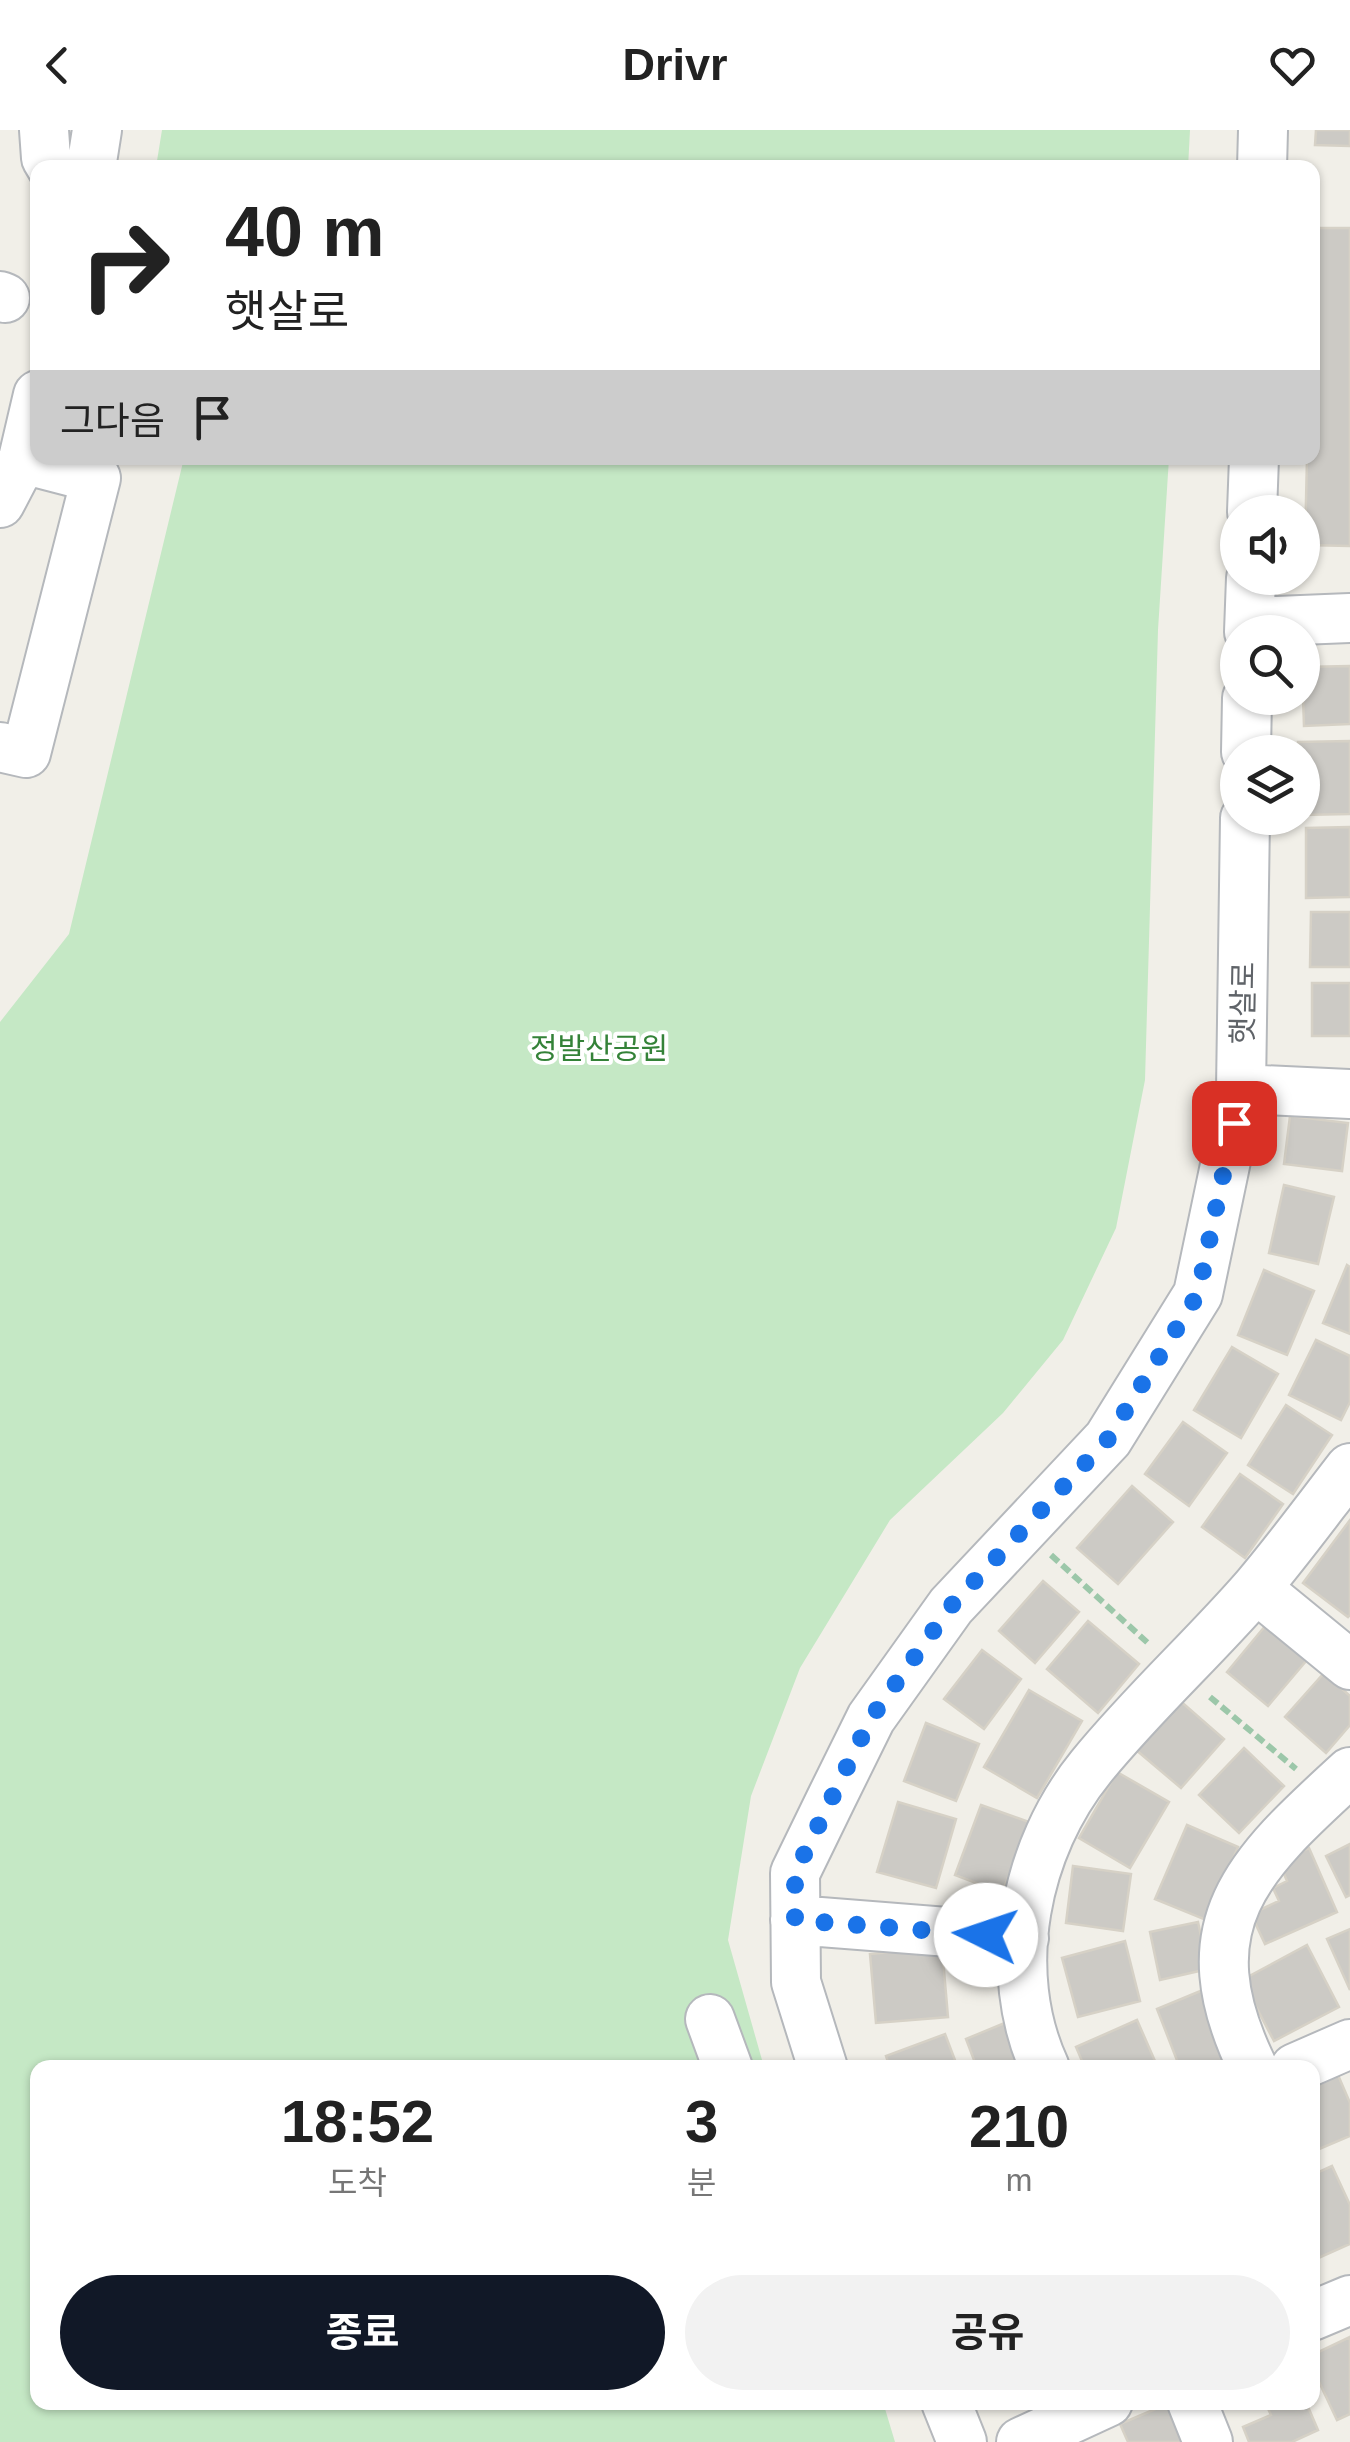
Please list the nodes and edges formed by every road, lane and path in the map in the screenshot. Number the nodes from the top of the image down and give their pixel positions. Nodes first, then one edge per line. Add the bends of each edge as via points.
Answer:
1 (44, 130) edge
2 (97, 130) edge
3 (1263, 130) edge
4 (47, 160) edge
5 (91, 160) edge
6 (1262, 160) edge
7 (30, 427) edge
8 (22, 458) junction
9 (30, 460) edge
10 (48, 465) edge
11 (1254, 465) edge
12 (1253, 495) edge
13 (0, 503) edge
14 (1250, 611) edge
15 (1350, 618) edge
16 (0, 747) edge
17 (1245, 835) edge
18 (1241, 1089) junction
19 (1350, 1094) edge
20 (1350, 1468) edge
21 (1049, 1553) dead end
22 (1256, 1588) junction
23 (1350, 1665) edge
24 (1179, 1671) junction
25 (1350, 1772) edge
26 (1301, 1773) dead end
27 (795, 1920) junction
28 (1024, 1938) junction
29 (710, 2019) dead end
30 (1350, 2044) edge
31 (725, 2060) edge
32 (820, 2060) edge
33 (1043, 2060) edge
34 (1249, 2060) edge
35 (1313, 2060) edge
36 (1350, 2300) edge
37 (1320, 2313) edge
38 (949, 2410) edge
39 (1091, 2410) edge
40 (1195, 2410) edge
41 (962, 2442) edge
42 (1021, 2442) edge
43 (1208, 2442) edge

1 - 4 street
2 - 5 street
3 - 6 street
7 - 8 street
8 - 9 street
8 - 13 street
10 - 16 street via 96,478 26,753
11 - 12 street
14 - 15 street
17 - 18 street, 햇살로
18 - 19 street
18 - 27 street, 햇살로 via 1198,1294 1108,1439 951,1606 871,1718 795,1873
20 - 22 street
21 - 24 path
22 - 23 street
22 - 24 street
24 - 26 path
24 - 28 street via 1080,1786 1044,1848
25 - 34 street via 1265,1853 1228,1921 1222,1960 1233,2028
27 - 28 street
27 - 32 street, 햇살로 via 796,1982
28 - 33 street via 1026,2006
29 - 31 street
30 - 35 street
36 - 37 street
38 - 41 street
39 - 42 street
40 - 43 street

